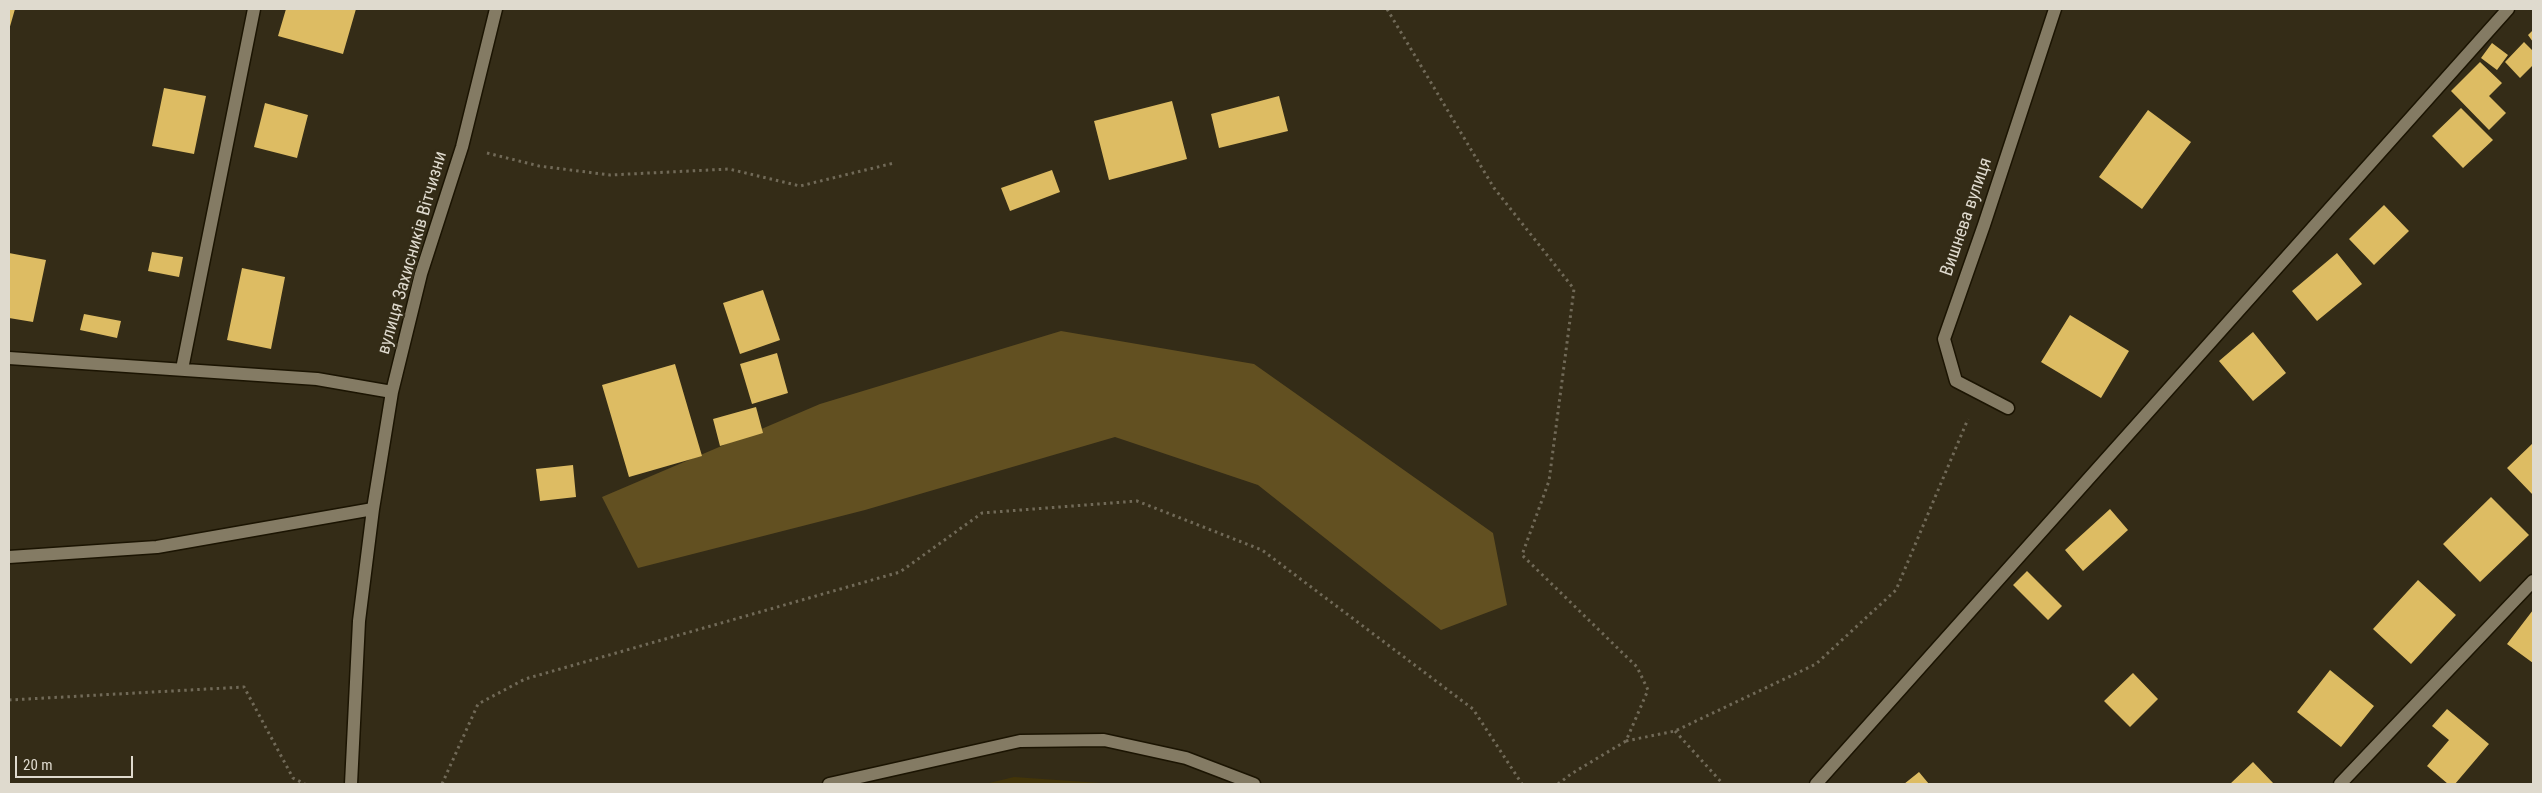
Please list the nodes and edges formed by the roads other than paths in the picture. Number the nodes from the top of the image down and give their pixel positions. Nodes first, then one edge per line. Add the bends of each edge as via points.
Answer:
1 (254, 9) edge
2 (496, 9) edge
3 (2055, 9) edge
4 (2508, 9) edge
5 (9, 358) edge
6 (182, 370) junction
7 (392, 392) junction
8 (2008, 408) dead end
9 (373, 509) junction
10 (9, 557) edge
11 (2533, 581) edge
12 (351, 784) edge
13 (829, 784) edge
14 (1254, 784) edge
15 (1816, 784) edge
16 (2340, 784) edge

1 - 6 street
2 - 7 street, вулиця Захисників Вітчизни via 462,146 421,274
3 - 8 street, Вишнева вулиця via 1944,339 1956,381
4 - 15 street
5 - 6 street
6 - 7 street via 317,379
7 - 9 street, вулиця Захисників Вітчизни
9 - 10 street via 157,547
9 - 12 street, вулиця Захисників Вітчизни via 359,621
11 - 16 street
13 - 14 street via 1020,742 1104,740 1186,758

